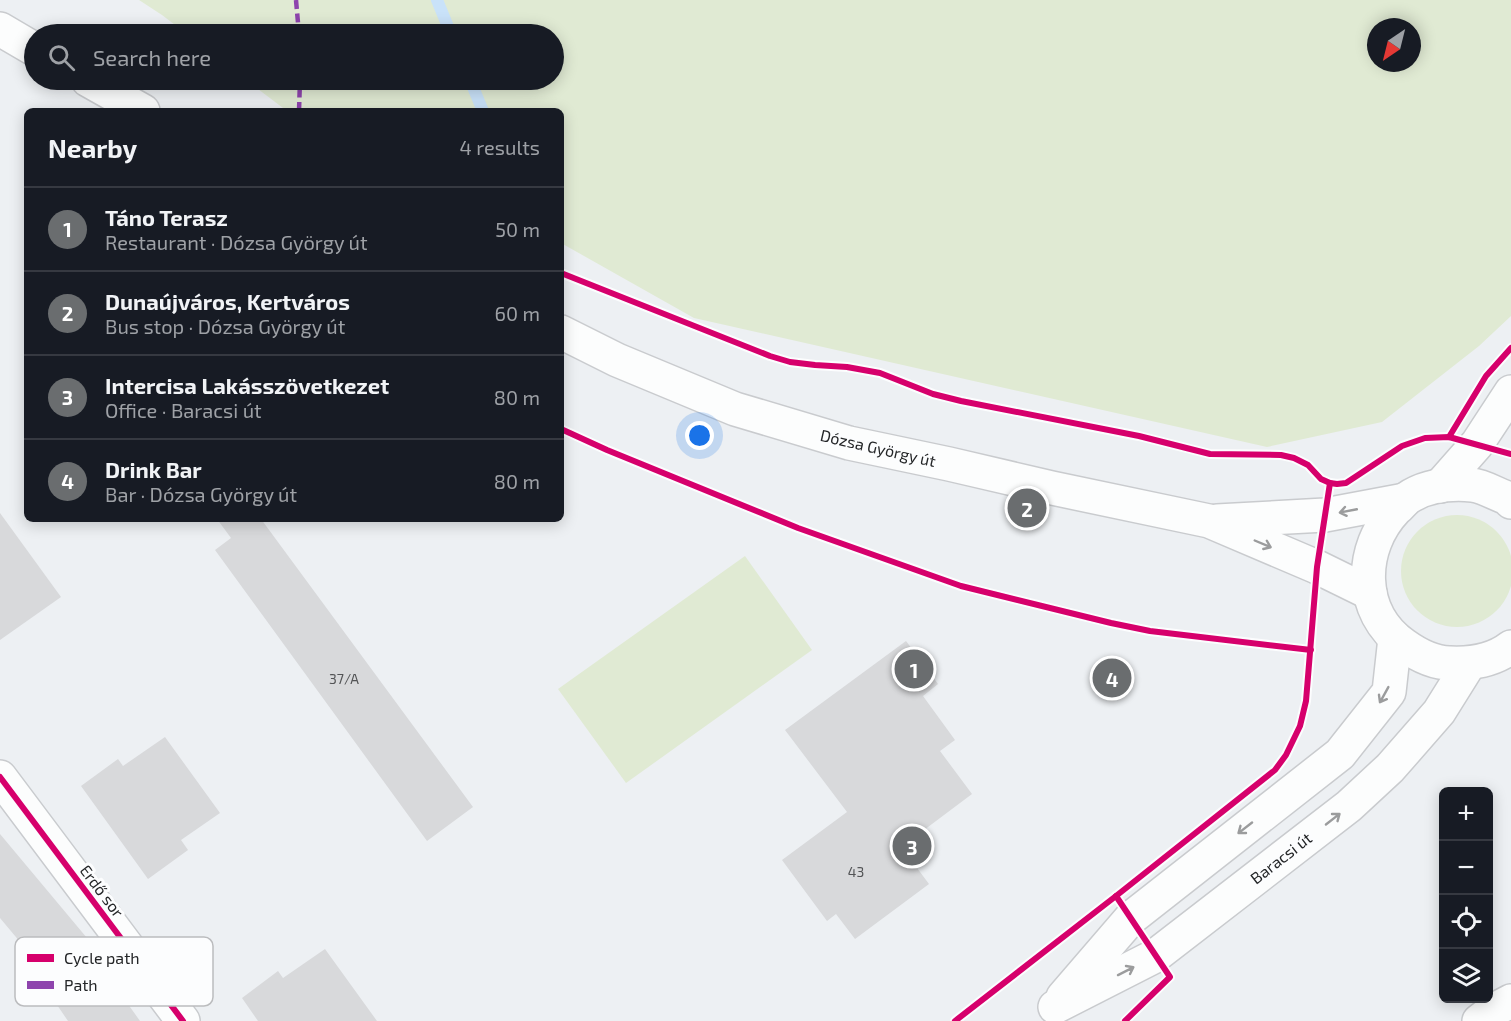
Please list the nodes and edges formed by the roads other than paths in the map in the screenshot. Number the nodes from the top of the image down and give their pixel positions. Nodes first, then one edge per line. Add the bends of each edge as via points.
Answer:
1 (0, 29) edge
2 (24, 43) edge
3 (106, 90) edge
4 (138, 108) edge
5 (564, 334) edge
6 (1511, 392) edge
7 (1440, 486) junction
8 (1510, 491) edge
9 (1405, 500) junction
10 (1209, 521) junction
11 (1370, 593) junction
12 (1395, 638) junction
13 (1511, 647) edge
14 (1468, 664) junction
15 (0, 777) edge
16 (120, 937) edge
17 (1511, 1001) edge
18 (172, 1006) edge
19 (1046, 1014) edge
20 (183, 1021) edge
21 (1479, 1021) edge

1 - 2 street
3 - 4 street
5 - 10 street, Dózsa György út via 735,410 849,443
6 - 7 street via 1478,444
7 - 8 street via 1474,485
7 - 9 street
9 -> 10 street, Dózsa György út via 1325,515
9 - 11 street via 1386,520 1374,542 1368,568
10 -> 11 street, Dózsa György út
11 - 12 street via 1380,618
12 - 14 street via 1416,654 1442,663
12 -> 19 street, Baracsi út via 1389,692 1340,754 1131,918
13 - 14 street via 1488,660
19 -> 14 street, Baracsi út via 1155,956 1349,806 1390,768 1439,712
15 - 16 street, Erdő sor
17 - 21 street
18 - 20 street, Erdő sor

